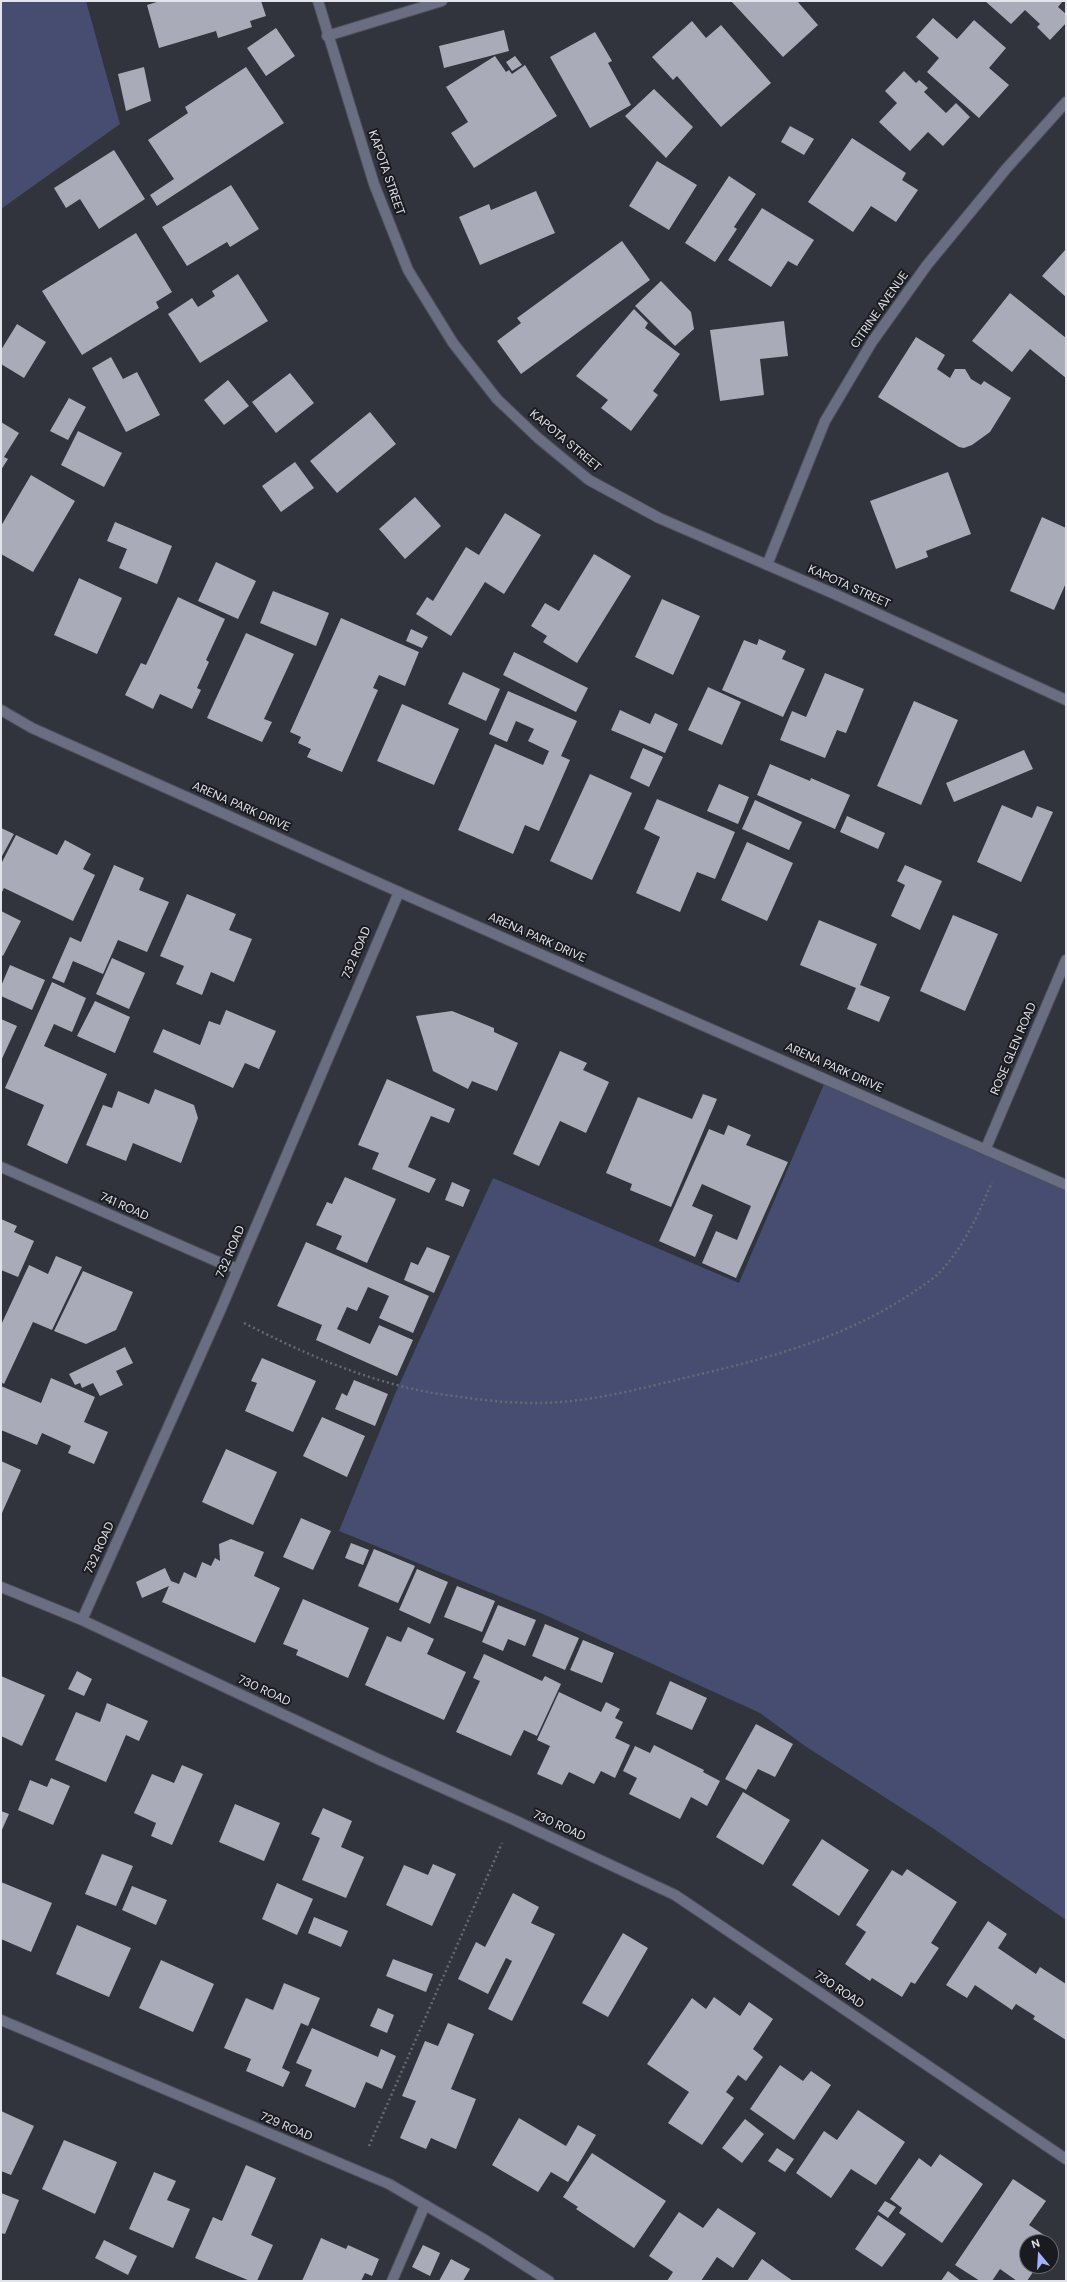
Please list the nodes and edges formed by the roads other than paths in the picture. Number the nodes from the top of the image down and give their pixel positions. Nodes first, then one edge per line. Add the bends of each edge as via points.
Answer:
1 (318, 1) edge
2 (442, 1) edge
3 (327, 36) junction
4 (1066, 102) edge
5 (767, 565) junction
6 (1066, 700) edge
7 (1, 710) edge
8 (399, 892) junction
9 (1066, 960) edge
10 (986, 1148) junction
11 (1, 1167) edge
12 (1066, 1185) edge
13 (238, 1269) junction
14 (1, 1587) edge
15 (82, 1620) junction
16 (1, 2020) edge
17 (1066, 2159) edge
18 (425, 2205) junction
19 (392, 2281) edge
20 (549, 2281) edge

1 - 3 street, KAPOTA STREET
2 - 3 street
3 - 5 street, KAPOTA STREET via 374,184 408,270 453,342 497,399 538,438 589,480 659,518
4 - 5 street, CITRINE AVENUE via 1006,169 927,265 872,342 825,421
5 - 6 street, KAPOTA STREET
7 - 8 street, ARENA PARK DRIVE via 39,731
8 - 10 street, ARENA PARK DRIVE
8 - 13 street, 732 ROAD
9 - 10 street, ROSE GLEN ROAD
10 - 12 street, ARENA PARK DRIVE
11 - 13 street, 741 ROAD
13 - 15 street, 732 ROAD
14 - 15 street, 730 ROAD
15 - 17 street, 730 ROAD via 675,1895
16 - 18 street, 729 ROAD via 389,2184
18 - 19 street
18 - 20 street, 729 ROAD

